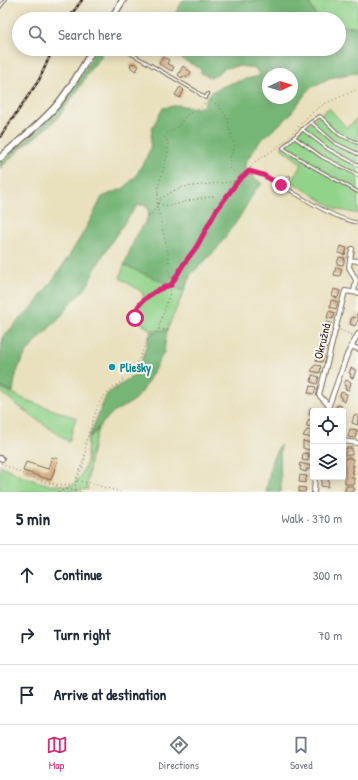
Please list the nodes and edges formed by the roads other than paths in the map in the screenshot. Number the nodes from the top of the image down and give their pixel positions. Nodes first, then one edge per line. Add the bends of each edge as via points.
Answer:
1 (5, 0) edge
2 (123, 0) edge
3 (0, 7) edge
4 (115, 12) edge
5 (89, 56) edge
6 (135, 56) edge
7 (208, 94) dead end
8 (311, 122) junction
9 (302, 129) junction
10 (294, 137) junction
11 (358, 142) edge
12 (358, 154) edge
13 (0, 158) edge
14 (358, 165) edge
15 (358, 175) edge
16 (289, 177) dead end
17 (358, 192) edge
18 (358, 223) edge
19 (352, 249) dead end
20 (350, 260) junction
21 (358, 261) edge
22 (356, 292) edge
23 (357, 336) edge
24 (351, 346) junction
25 (358, 349) edge
26 (328, 405) junction
27 (328, 408) edge
28 (346, 441) edge
29 (358, 442) edge
30 (358, 446) edge
31 (315, 480) edge
32 (314, 492) edge

1 - 3 lane
2 - 4 main road
5 - 13 main road via 56,106
6 - 7 lane via 205,98
8 - 9 lane
8 - 11 lane via 320,116 340,135
8 - 12 lane via 335,143
9 - 10 lane
9 - 14 lane via 328,149
10 - 15 lane via 322,157
10 - 17 lane via 283,148
16 - 18 lane via 281,185 337,216
19 - 20 street
20 - 21 street
20 - 22 street via 349,267 356,280
22 - 26 street, Okružná via 345,291 319,395
23 - 24 street
24 - 25 street
24 - 26 street
26 - 27 street
28 - 29 street
29 - 30 street
31 - 32 street

